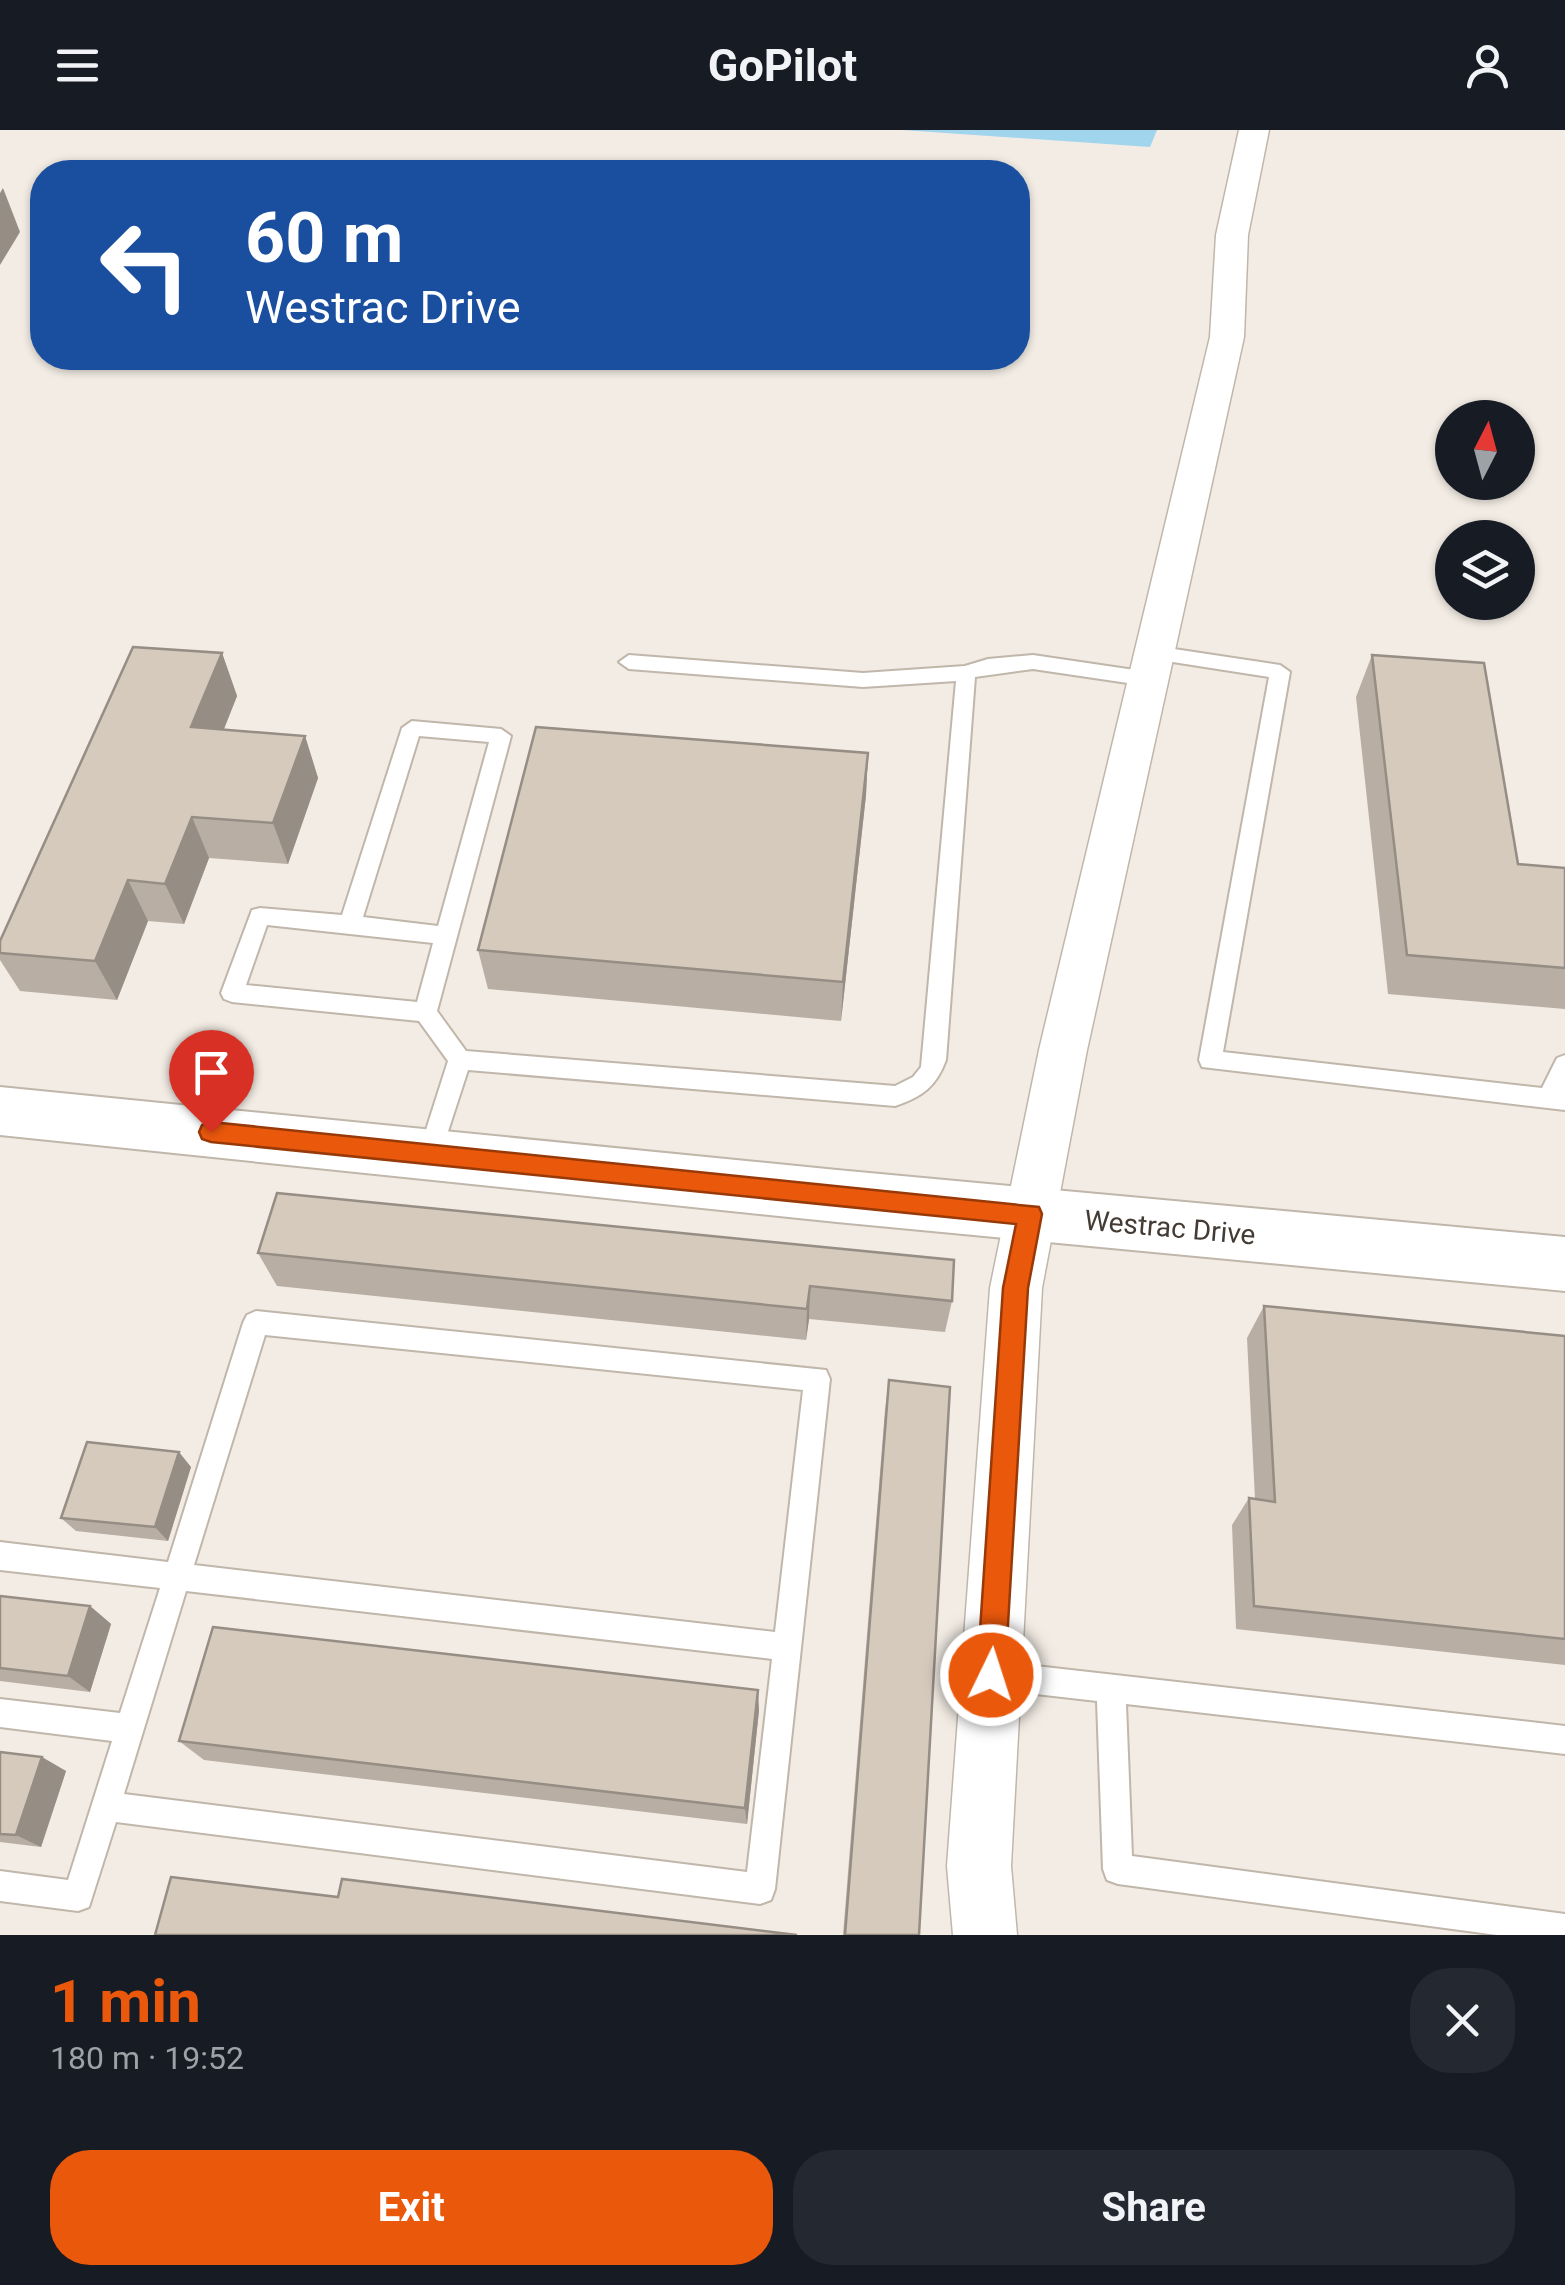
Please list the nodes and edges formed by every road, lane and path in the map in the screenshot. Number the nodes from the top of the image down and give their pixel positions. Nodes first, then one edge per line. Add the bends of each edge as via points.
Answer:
1 (1254, 130) edge
2 (629, 662) dead end
3 (1151, 666) junction
4 (966, 674) junction
5 (350, 924) junction
6 (448, 936) junction
7 (425, 1012) junction
8 (460, 1060) junction
9 (1565, 1065) edge
10 (1560, 1099) edge
11 (0, 1111) edge
12 (430, 1155) junction
13 (1030, 1214) junction
14 (1565, 1264) edge
15 (0, 1556) edge
16 (178, 1577) junction
17 (786, 1647) junction
18 (991, 1675) junction
19 (1111, 1689) junction
20 (0, 1713) edge
21 (131, 1729) junction
22 (1565, 1740) edge
23 (107, 1806) junction
24 (0, 1886) edge
25 (1565, 1929) edge
26 (986, 1935) edge

1 - 3 street via 1232,235 1227,337
2 - 4 lane via 863,680
3 - 4 lane via 1022,660
3 - 10 lane via 1280,672 1210,1060
3 - 13 street
4 - 8 lane via 935,1060 915,1090 895,1096
5 - 6 lane
5 - 6 lane via 412,728 501,736
5 - 7 lane via 260,916 232,993
6 - 7 lane
7 - 8 lane
8 - 12 lane
9 - 10 lane via 1554,1083
11 - 12 street, Westrac Drive
12 - 13 street, Westrac Drive
13 - 14 street, Westrac Drive
13 - 18 street via 1016,1288
15 - 16 lane
16 - 17 lane
16 - 17 lane via 256,1324 816,1379
16 - 21 lane
17 - 23 lane via 760,1889
18 - 19 lane
18 - 26 street via 979,1866
19 - 22 lane
19 - 25 lane via 1118,1869
20 - 21 lane
21 - 23 lane
23 - 24 lane via 78,1896

